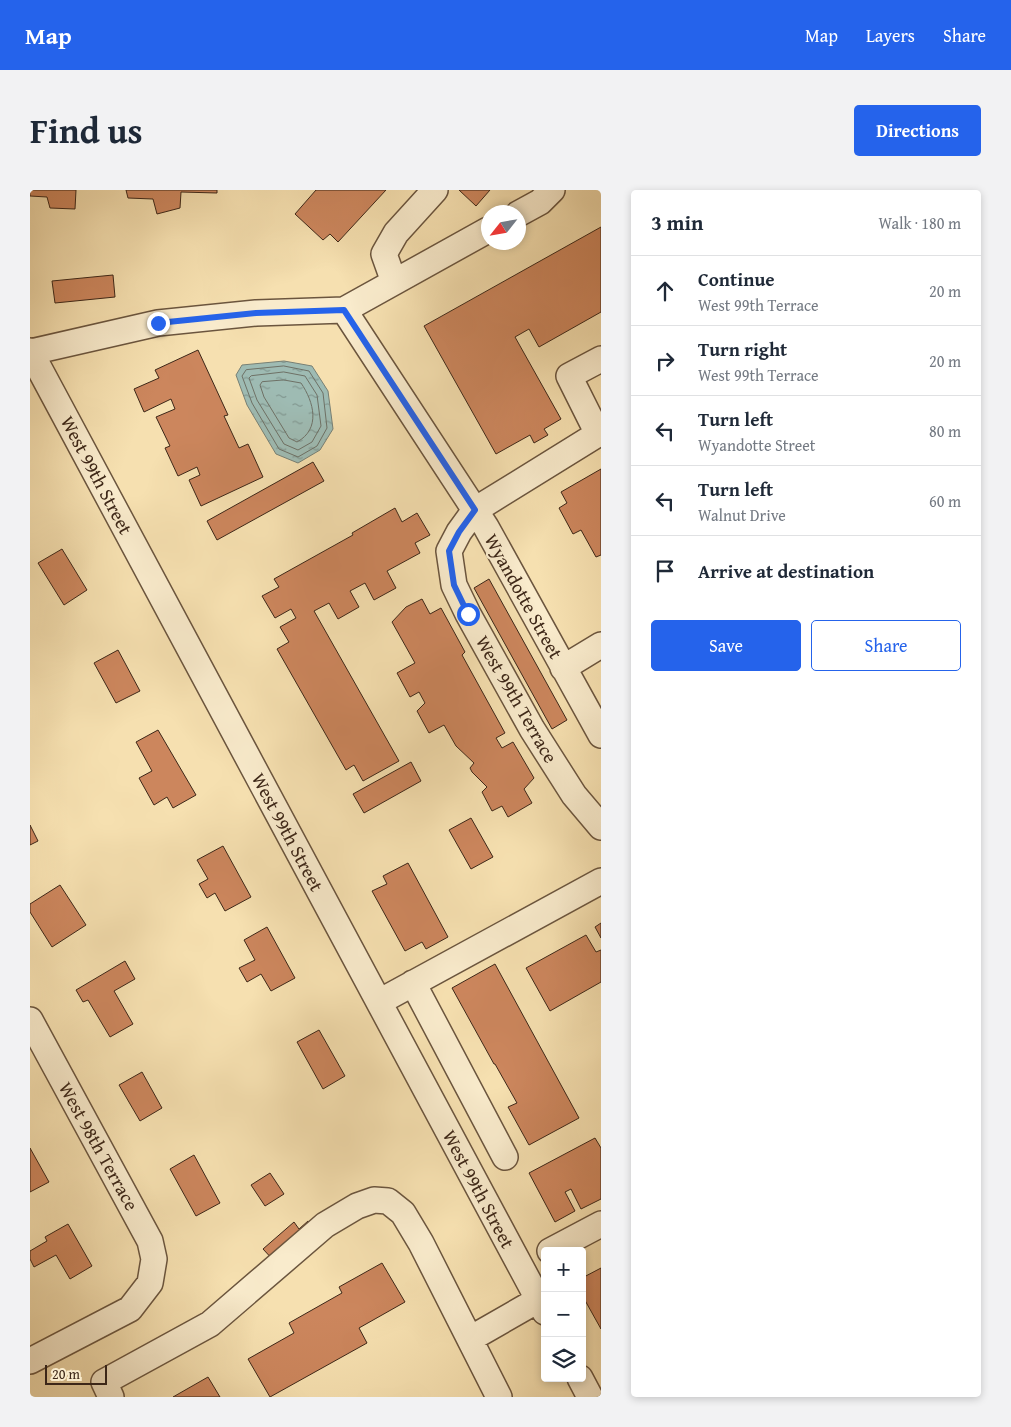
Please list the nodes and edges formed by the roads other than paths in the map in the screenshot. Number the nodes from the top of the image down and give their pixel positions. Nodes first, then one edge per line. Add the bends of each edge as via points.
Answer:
1 (435, 190) edge
2 (552, 190) edge
3 (526, 210) edge
4 (481, 234) edge
5 (394, 282) junction
6 (344, 310) junction
7 (30, 352) edge
8 (601, 359) edge
9 (600, 433) edge
10 (475, 510) junction
11 (601, 646) edge
12 (563, 668) junction
13 (601, 735) edge
14 (601, 828) edge
15 (601, 881) edge
16 (413, 983) junction
17 (379, 1002) junction
18 (30, 1020) edge
19 (505, 1156) dead end
20 (601, 1224) edge
21 (558, 1247) edge
22 (541, 1256) edge
23 (519, 1265) junction
24 (541, 1304) edge
25 (541, 1306) edge
26 (470, 1340) junction
27 (30, 1360) edge
28 (582, 1382) edge
29 (111, 1397) edge
30 (499, 1397) edge
31 (590, 1397) edge

1 - 5 street via 396,233 384,254
2 - 3 street
4 - 5 street
5 - 6 street
6 - 7 street via 256,313 158,323
6 - 10 street, Wyandotte Street
7 - 17 street, West 99th Street
8 - 9 street via 569,376
9 - 10 street
10 - 12 street, Wyandotte Street
10 - 14 street, West 99th Terrace via 449,551 454,585 532,729 574,795
11 - 12 street
12 - 13 street, Wyandotte Street
15 - 16 street
16 - 17 street
16 - 19 street
17 - 23 street, West 99th Street
18 - 27 street, West 98th Terrace via 150,1241 154,1259 150,1283 130,1309
20 - 21 street
22 - 23 street
23 - 24 street, West 99th Street
25 - 26 street
26 - 29 street via 403,1213 388,1201 374,1200 357,1206 325,1226 210,1324 104,1382
26 - 30 street
28 - 31 street

